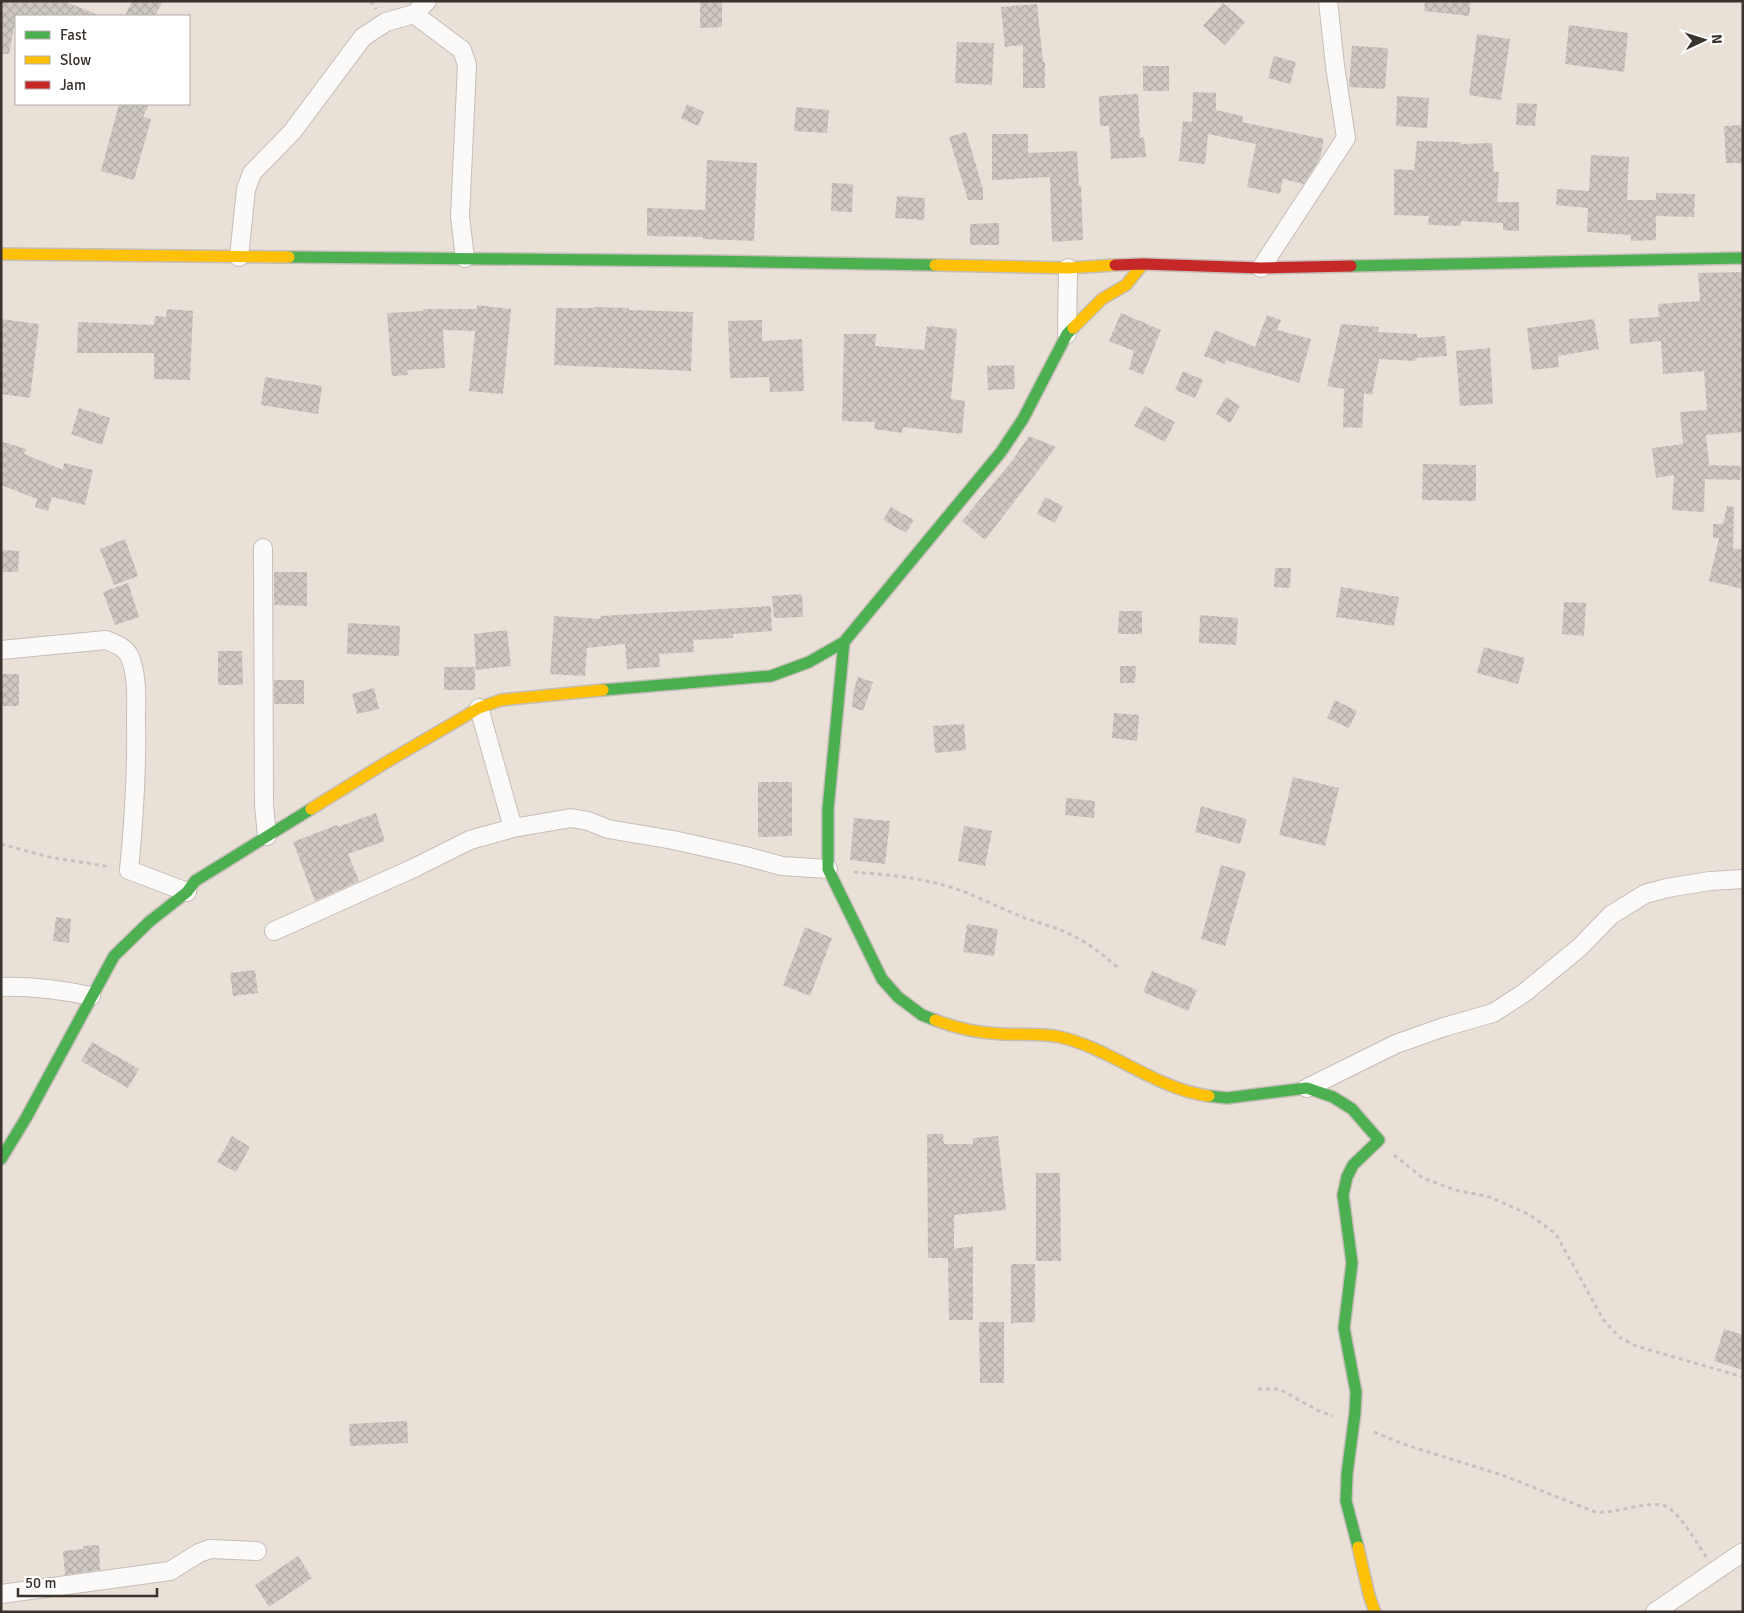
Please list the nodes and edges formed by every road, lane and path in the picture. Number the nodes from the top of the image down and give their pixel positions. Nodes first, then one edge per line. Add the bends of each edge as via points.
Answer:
1 (427, 1) edge
2 (1328, 1) edge
3 (414, 14) junction
4 (1, 254) edge
5 (239, 257) junction
6 (465, 258) junction
7 (1743, 258) edge
8 (1143, 264) junction
9 (1068, 268) junction
10 (1261, 268) junction
11 (1067, 334) junction
12 (263, 548) dead end
13 (844, 642) junction
14 (1, 650) edge
15 (479, 708) junction
16 (514, 828) junction
17 (267, 836) junction
18 (1, 844) edge
19 (828, 869) junction
20 (129, 870) junction
21 (1743, 879) edge
22 (187, 892) junction
23 (274, 931) dead end
24 (1118, 968) dead end
25 (1, 987) edge
26 (91, 996) junction
27 (1307, 1088) junction
28 (1379, 1140) junction
29 (1, 1159) edge
30 (1743, 1377) edge
31 (1258, 1389) dead end
32 (1354, 1424) junction
33 (256, 1551) dead end
34 (1743, 1552) edge
35 (1715, 1571) junction
36 (1, 1594) edge
37 (1375, 1612) edge
38 (1654, 1612) edge

1 - 3 street
2 - 10 street via 1346,138
3 - 5 street via 386,22 364,37 292,132 252,173 246,189
3 - 6 street via 462,50 468,65 460,217
4 - 5 street
5 - 6 street
6 - 9 street
7 - 10 street
8 - 9 street
8 - 10 street
8 - 11 street via 1126,285 1102,299
9 - 11 street
11 - 13 street via 1023,420 1001,452
12 - 17 street via 264,805
13 - 15 street via 798,669 771,676 542,695 501,700
13 - 19 street via 828,809
14 - 20 street via 106,640 121,646 129,656 136,680 137,736
15 - 16 street
15 - 17 street
16 - 19 street via 571,818 608,829 673,840 782,866
16 - 23 street via 470,840
17 - 22 street via 195,881
18 - 20 path via 49,857
19 - 24 path via 908,877 961,891 1085,942
19 - 27 street via 882,979 898,997 922,1014 951,1026 999,1034 1059,1037 1092,1048 1194,1094 1227,1098
20 - 22 street
21 - 27 street via 1710,881 1645,894 1610,915 1580,947 1524,993 1492,1013 1396,1044
22 - 26 street via 114,956
25 - 26 street via 59,990
26 - 29 street
27 - 28 street via 1333,1097 1352,1109
28 - 30 path via 1423,1178 1455,1190 1490,1197 1530,1214 1556,1234 1603,1319 1619,1337 1636,1346
28 - 32 street via 1353,1165 1343,1195 1352,1264 1344,1328 1356,1392
31 - 32 path via 1279,1389 1319,1411
32 - 35 path via 1406,1445 1502,1475 1595,1512 1646,1505 1667,1507 1675,1513
32 - 37 street via 1346,1474 1346,1500 1368,1595
33 - 36 street via 210,1549 170,1571
34 - 35 street
35 - 38 street

